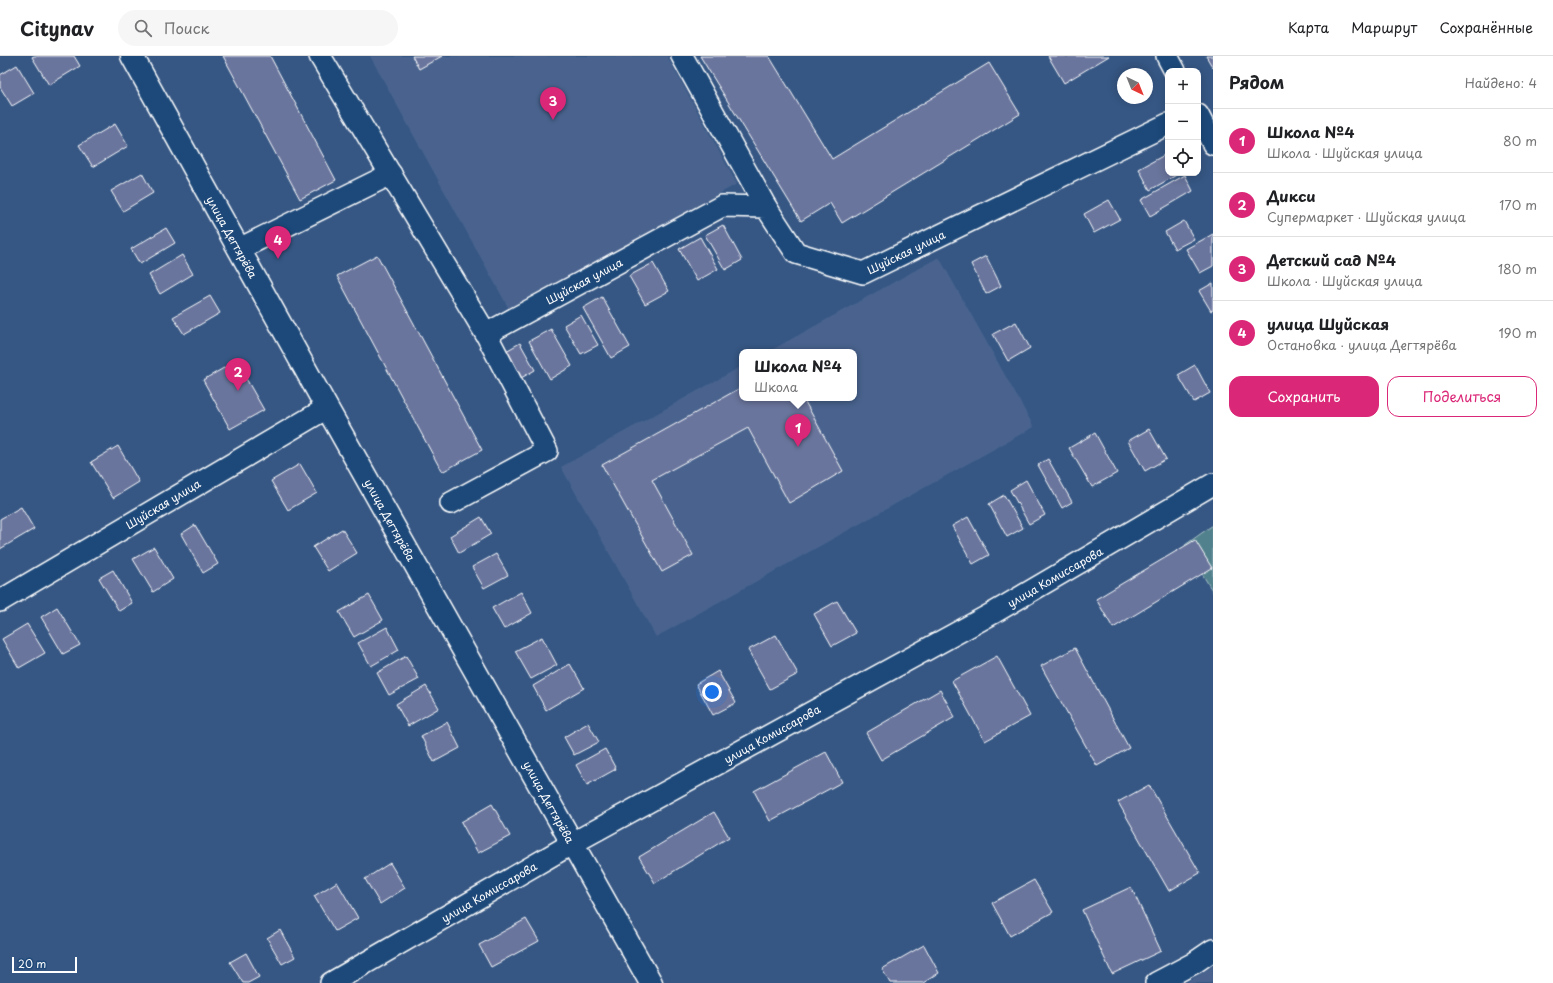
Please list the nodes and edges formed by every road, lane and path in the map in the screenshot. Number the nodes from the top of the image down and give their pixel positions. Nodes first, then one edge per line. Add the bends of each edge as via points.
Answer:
1 (132, 56) edge
2 (320, 56) edge
3 (682, 56) edge
4 (1167, 56) edge
5 (1173, 68) edge
6 (1201, 121) edge
7 (1165, 125) edge
8 (1213, 144) edge
9 (391, 174) junction
10 (766, 207) junction
11 (239, 249) junction
12 (486, 334) junction
13 (327, 408) junction
14 (1213, 484) edge
15 (451, 503) dead end
16 (0, 601) edge
17 (573, 843) junction
18 (1213, 950) edge
19 (331, 983) edge
20 (651, 983) edge
21 (1156, 983) edge

1 - 11 main road, улица Дегтярёва
2 - 9 street
3 - 10 street
4 - 5 street
6 - 8 street
7 - 10 street, Шуйская улица via 863,273 796,252
9 - 11 street
9 - 12 street
10 - 12 street, Шуйская улица via 722,206
11 - 13 main road, улица Дегтярёва
12 - 15 street via 547,451
13 - 16 street, Шуйская улица
13 - 17 main road, улица Дегтярёва
14 - 17 street, улица Комиссарова via 995,612
17 - 19 street, улица Комиссарова
17 - 20 main road, улица Дегтярёва
18 - 21 street

